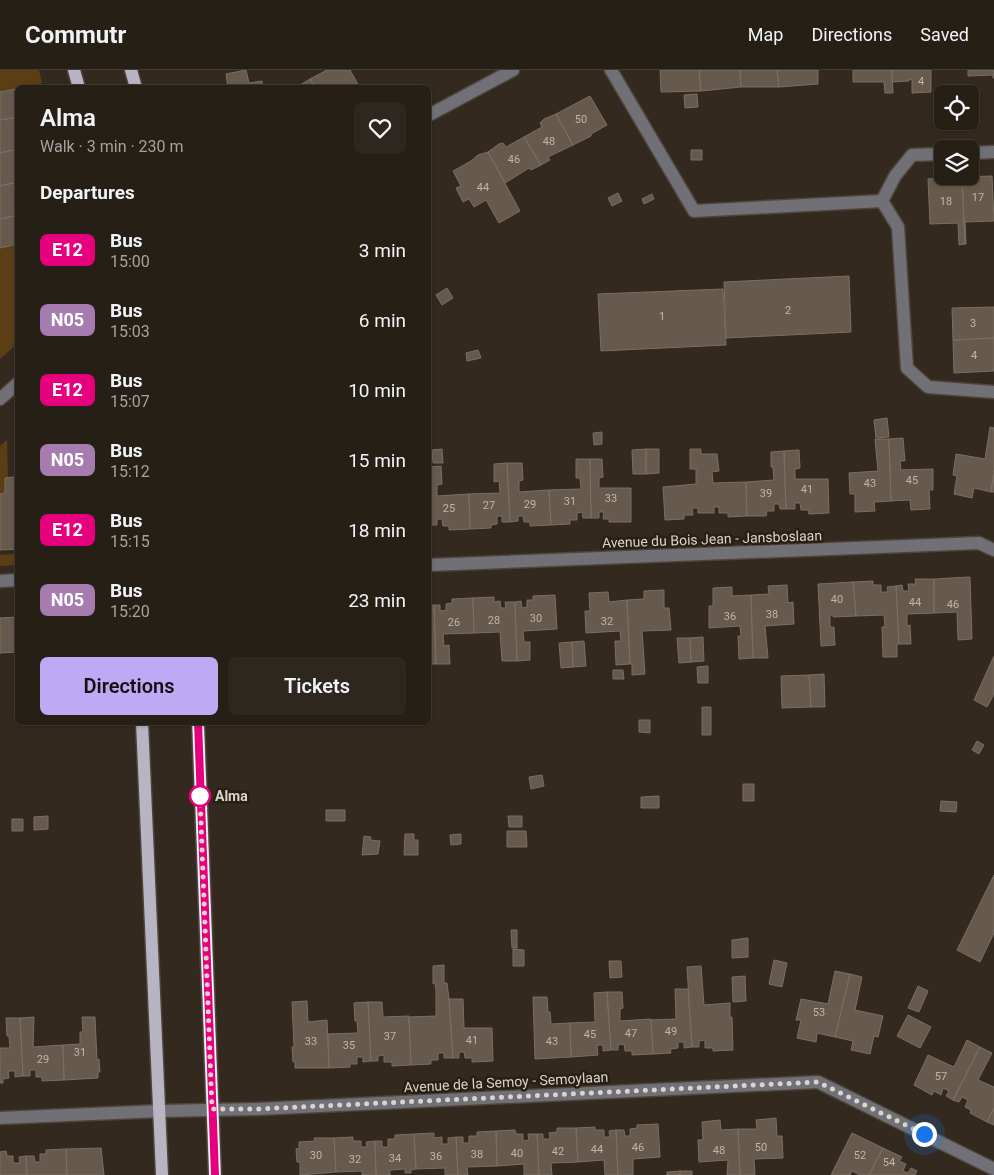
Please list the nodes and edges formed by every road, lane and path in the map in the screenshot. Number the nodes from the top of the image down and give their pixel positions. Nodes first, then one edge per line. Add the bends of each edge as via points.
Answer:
1 (74, 70) edge
2 (131, 70) edge
3 (513, 70) edge
4 (611, 70) edge
5 (78, 85) edge
6 (135, 85) edge
7 (431, 114) edge
8 (994, 152) edge
9 (979, 153) edge
10 (934, 154) edge
11 (882, 201) junction
12 (15, 386) edge
13 (994, 392) edge
14 (0, 399) edge
15 (994, 550) edge
16 (431, 565) edge
17 (15, 580) edge
18 (0, 581) edge
19 (142, 725) edge
20 (198, 725) edge
21 (212, 1109) junction
22 (160, 1110) junction
23 (0, 1118) edge
24 (994, 1169) edge
25 (162, 1175) edge
26 (216, 1175) edge

1 - 5 main road
2 - 6 main road
3 - 7 street
4 - 11 street via 694,212
8 - 9 street
10 - 11 street via 912,155 895,176
11 - 13 street via 898,227 906,368 928,387
12 - 14 street
15 - 16 street, Avenue du Bois Jean - Jansboslaan via 979,543
17 - 18 street
19 - 22 main road
20 - 21 main road
21 - 22 street, Avenue de la Semoy - Semoylaan
21 - 24 street, Avenue de la Semoy - Semoylaan via 818,1082
21 - 26 main road
22 - 23 street, Avenue de la Semoy - Semoylaan
22 - 25 main road

